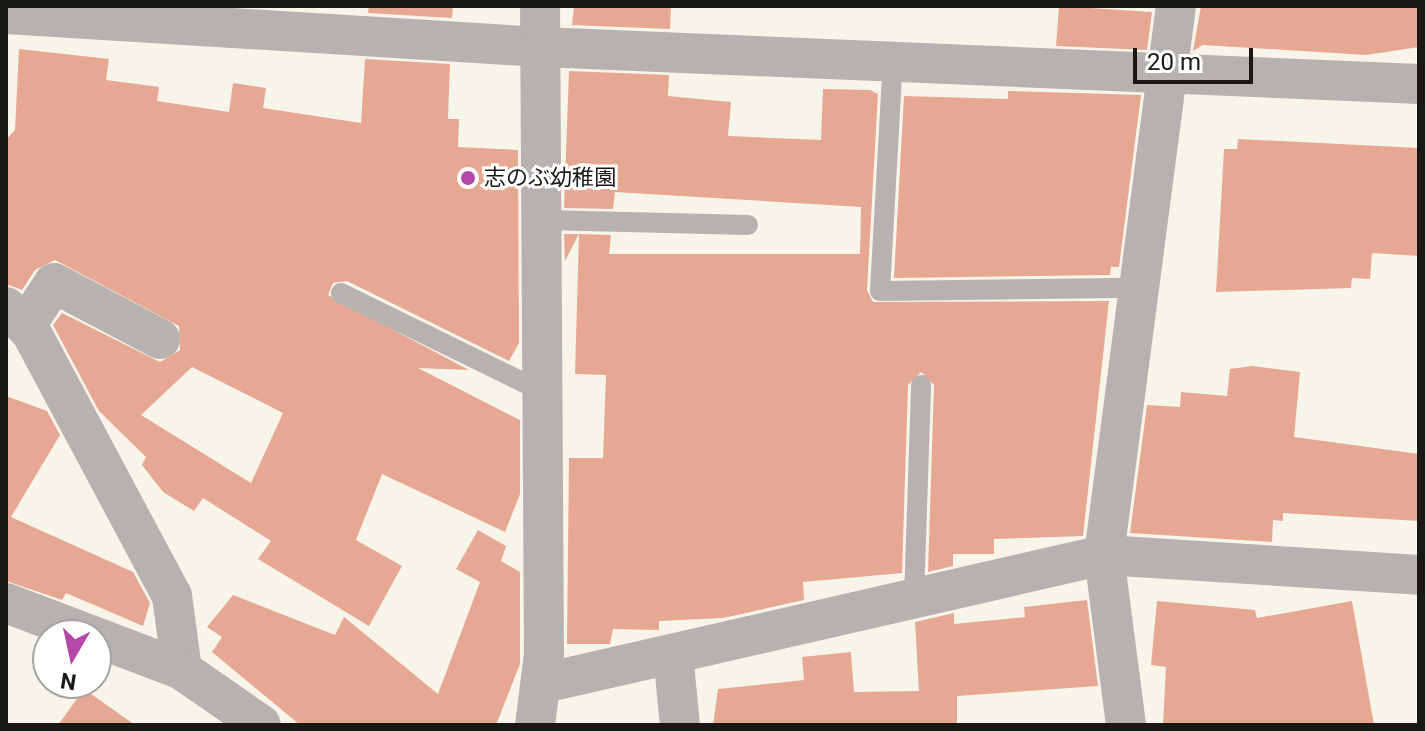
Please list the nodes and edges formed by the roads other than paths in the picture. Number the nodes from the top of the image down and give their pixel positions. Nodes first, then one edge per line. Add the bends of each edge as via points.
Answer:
1 (540, 6) edge
2 (1176, 6) edge
3 (6, 14) edge
4 (541, 47) junction
5 (893, 58) junction
6 (1167, 71) junction
7 (1419, 84) edge
8 (543, 220) junction
9 (748, 225) dead end
10 (1140, 288) junction
11 (341, 293) dead end
12 (16, 316) edge
13 (160, 339) dead end
14 (921, 385) dead end
15 (543, 392) junction
16 (1104, 555) junction
17 (1419, 575) edge
18 (914, 599) junction
19 (6, 603) edge
20 (673, 654) junction
21 (182, 670) junction
22 (544, 683) junction
23 (255, 723) edge
24 (535, 725) edge
25 (680, 725) edge
26 (1126, 725) edge

1 - 4 street
2 - 6 street
3 - 4 street
4 - 5 street
4 - 8 street
5 - 6 street
5 - 10 lane via 880,291
6 - 7 street
6 - 10 street
8 - 9 lane
8 - 15 street
10 - 16 street
11 - 15 lane
12 - 13 street via 54,283
12 - 21 street via 172,596
14 - 18 lane
15 - 22 street
16 - 17 street
16 - 18 street
16 - 26 street
18 - 20 street
19 - 21 street
20 - 22 street
20 - 25 street
21 - 23 street
22 - 24 street

